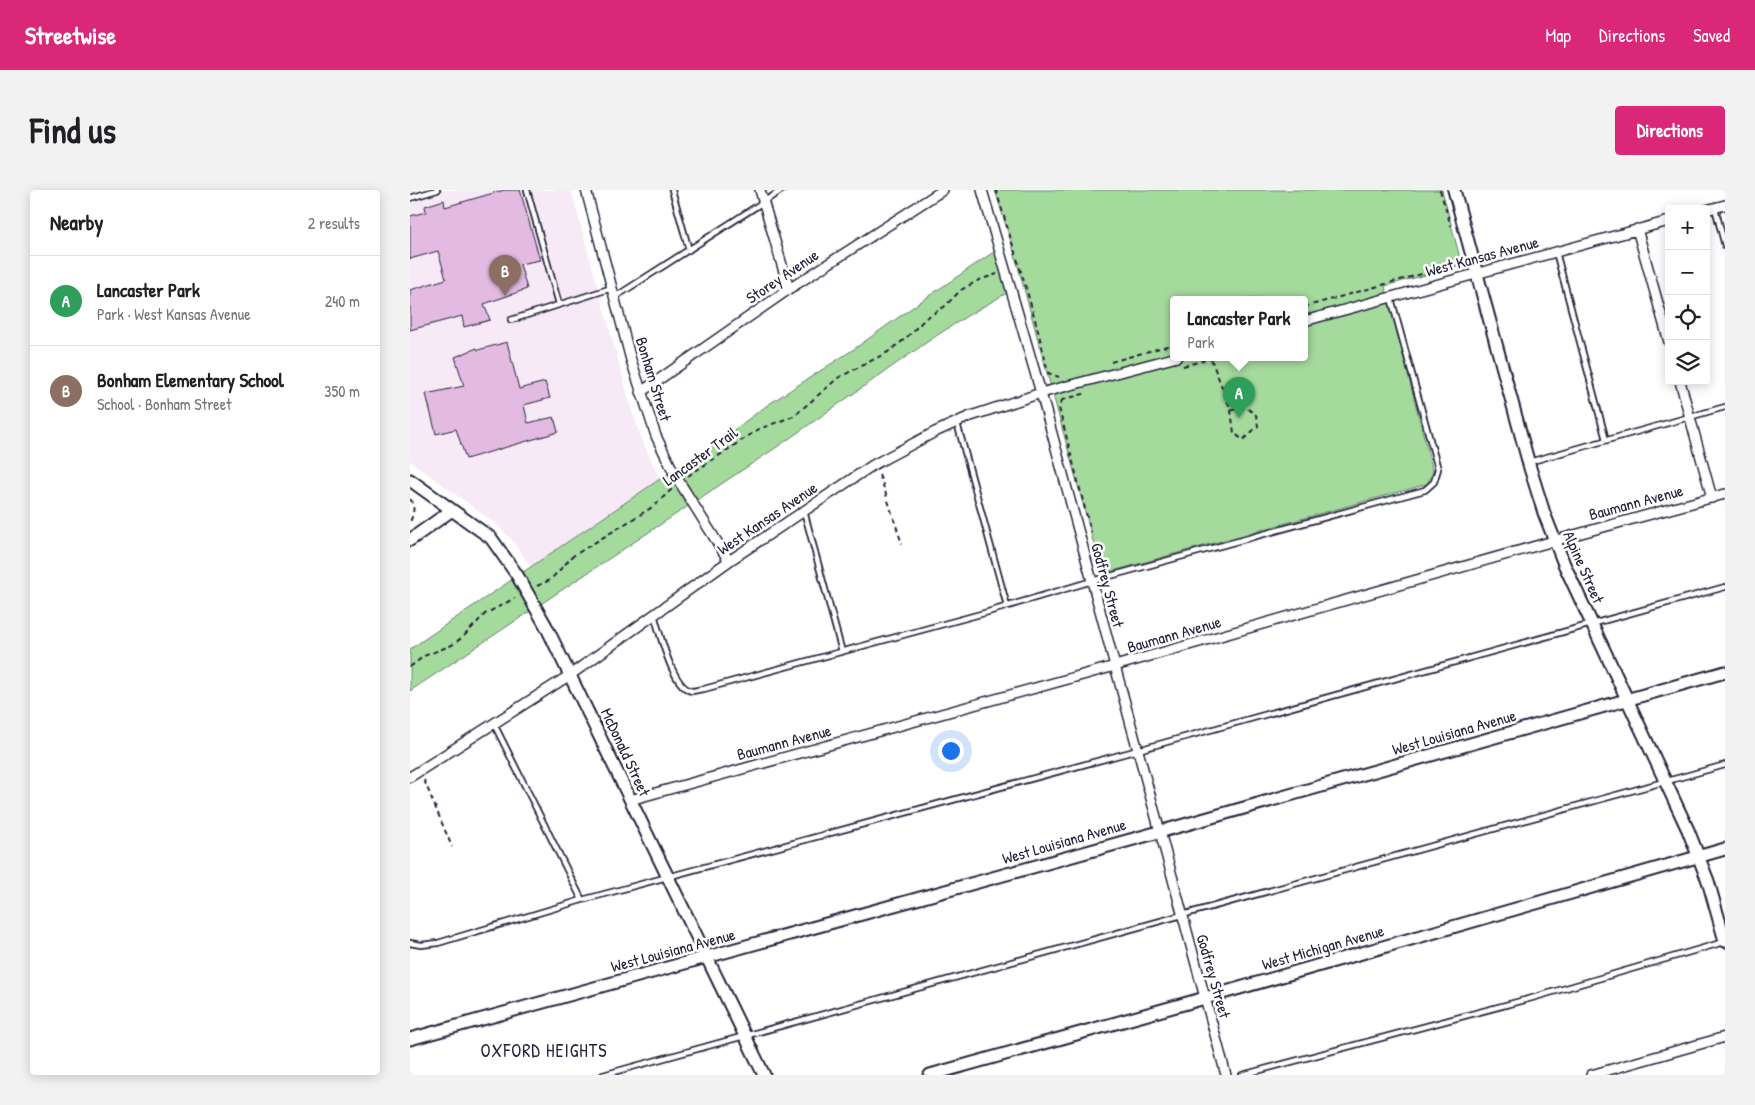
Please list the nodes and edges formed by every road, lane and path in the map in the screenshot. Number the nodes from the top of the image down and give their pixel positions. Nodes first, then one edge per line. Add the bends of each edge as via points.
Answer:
1 (437, 190) edge
2 (527, 190) edge
3 (586, 190) edge
4 (672, 190) edge
5 (760, 190) edge
6 (782, 190) edge
7 (943, 190) edge
8 (982, 190) edge
9 (996, 190) edge
10 (1440, 190) edge
11 (1454, 190) edge
12 (410, 198) edge
13 (764, 202) junction
14 (1725, 205) edge
15 (1710, 209) edge
16 (1665, 222) edge
17 (1451, 226) dead end
18 (1637, 229) junction
19 (1725, 246) edge
20 (689, 250) junction
21 (1556, 252) junction
22 (1458, 254) dead end
23 (1007, 271) junction
24 (1477, 273) junction
25 (789, 289) junction
26 (614, 292) junction
27 (1391, 297) junction
28 (559, 304) junction
29 (1308, 306) edge
30 (510, 320) dead end
31 (1308, 320) edge
32 (1668, 340) edge
33 (1170, 345) edge
34 (1170, 359) edge
35 (1212, 361) edge
36 (1107, 364) dead end
37 (1059, 377) dead end
38 (1681, 385) edge
39 (641, 392) junction
40 (1041, 393) junction
41 (1062, 400) dead end
42 (1725, 407) edge
43 (1231, 410) junction
44 (1689, 417) junction
45 (957, 423) junction
46 (1606, 440) junction
47 (1528, 462) junction
48 (873, 465) junction
49 (410, 480) edge
50 (680, 482) junction
51 (1725, 494) edge
52 (1712, 498) junction
53 (410, 499) edge
54 (452, 510) junction
55 (804, 511) junction
56 (410, 522) edge
57 (1092, 537) dead end
58 (410, 540) edge
59 (1555, 541) junction
60 (902, 544) dead end
61 (729, 561) junction
62 (1092, 581) junction
63 (1725, 587) edge
64 (526, 592) junction
65 (1007, 606) junction
66 (654, 615) junction
67 (1592, 624) junction
68 (842, 652) junction
69 (1115, 666) junction
70 (410, 667) edge
71 (1725, 672) edge
72 (570, 675) junction
73 (1627, 700) junction
74 (493, 723) junction
75 (1138, 750) junction
76 (1725, 764) edge
77 (421, 770) junction
78 (410, 778) edge
79 (1665, 781) junction
80 (630, 800) junction
81 (1159, 832) junction
82 (452, 847) dead end
83 (1725, 849) edge
84 (1699, 856) junction
85 (668, 878) junction
86 (582, 900) junction
87 (1182, 916) junction
88 (1725, 942) edge
89 (410, 943) edge
90 (706, 958) junction
91 (1205, 998) junction
92 (744, 1035) junction
93 (1725, 1037) edge
94 (410, 1039) edge
95 (603, 1075) edge
96 (764, 1075) edge
97 (930, 1075) edge
98 (1226, 1075) edge
99 (1242, 1075) edge
100 (1591, 1075) edge

1 - 12 lane
2 - 28 lane
3 - 26 street, Bonham Street
4 - 20 lane
5 - 13 street
6 - 13 lane
7 - 25 street, Storey Avenue
8 - 23 street, Godfrey Street
9 - 37 path via 1048,373
10 - 17 path
11 - 24 street, Alpine Street
13 - 20 lane
13 - 25 street
14 - 15 street
15 - 19 lane
16 - 18 street, West Kansas Avenue
18 - 21 street, West Kansas Avenue
18 - 32 street
20 - 26 lane
21 - 24 street, West Kansas Avenue
21 - 46 lane
22 - 29 path via 1457,264
23 - 40 street, Godfrey Street
23 - 50 path, Lancaster Trail via 979,280 962,290 888,352 838,378 794,416 759,429
24 - 27 street, West Kansas Avenue
24 - 47 street, Alpine Street
25 - 39 street, Storey Avenue
26 - 28 lane
26 - 39 street, Bonham Street
27 - 31 street, West Kansas Avenue
27 - 62 lane via 1438,469 1434,482 1424,490
28 - 30 lane
33 - 36 path
34 - 40 street, West Kansas Avenue
35 - 43 path
38 - 44 street
39 - 50 street, Bonham Street via 664,453
40 - 45 street, West Kansas Avenue
40 - 62 street, Godfrey Street
41 - 57 path via 1059,408
42 - 44 lane
43 - 43 path via 1247,408 1256,415 1258,426 1243,440 1234,433
44 - 46 lane
44 - 52 street
45 - 48 street, West Kansas Avenue
45 - 65 lane
46 - 47 lane
47 - 59 street, Alpine Street
48 - 55 street, West Kansas Avenue
48 - 60 path via 882,482
49 - 54 street, McDonald Street
50 - 61 street, Bonham Street
50 - 64 path, Lancaster Trail via 654,506 573,556 550,580
51 - 52 street, Baumann Avenue
52 - 59 street, Baumann Avenue
53 - 56 path via 413,514
54 - 58 street
54 - 64 street, McDonald Street via 491,538
55 - 61 street, West Kansas Avenue
55 - 68 lane
59 - 67 street, Alpine Street
59 - 69 street, Baumann Avenue
61 - 66 street, West Kansas Avenue
62 - 65 lane
62 - 69 street, Godfrey Street
63 - 67 lane
64 - 70 path, Lancaster Trail via 485,614 452,645 424,656
64 - 72 street, McDonald Street
65 - 68 lane
66 - 68 lane via 673,672 680,684 691,691
66 - 72 street, West Kansas Avenue
67 - 73 street, Alpine Street
67 - 75 lane
69 - 75 street, Godfrey Street
69 - 80 street, Baumann Avenue
71 - 73 street, West Louisiana Avenue
72 - 74 street, West Kansas Avenue
72 - 80 street, McDonald Street
73 - 79 street, Alpine Street
73 - 81 street, West Louisiana Avenue
74 - 77 street, West Kansas Avenue
74 - 86 lane
75 - 81 street, Godfrey Street
75 - 85 lane
76 - 79 lane
77 - 78 street, West Kansas Avenue
77 - 82 path
79 - 84 street, Alpine Street
79 - 87 lane
80 - 85 street, McDonald Street
81 - 87 street, Godfrey Street
81 - 90 street, West Louisiana Avenue
83 - 84 street, West Michigan Avenue
84 - 88 street, Alpine Street
84 - 91 street, West Michigan Avenue
85 - 86 lane
85 - 90 street, McDonald Street
86 - 89 lane via 438,943
87 - 91 street, Godfrey Street
87 - 92 lane
88 - 99 lane via 1532,998
90 - 92 street, McDonald Street
90 - 94 street, West Louisiana Avenue
91 - 97 street, West Michigan Avenue
91 - 98 street, Godfrey Street
92 - 95 lane
92 - 96 street, McDonald Street
93 - 100 street

